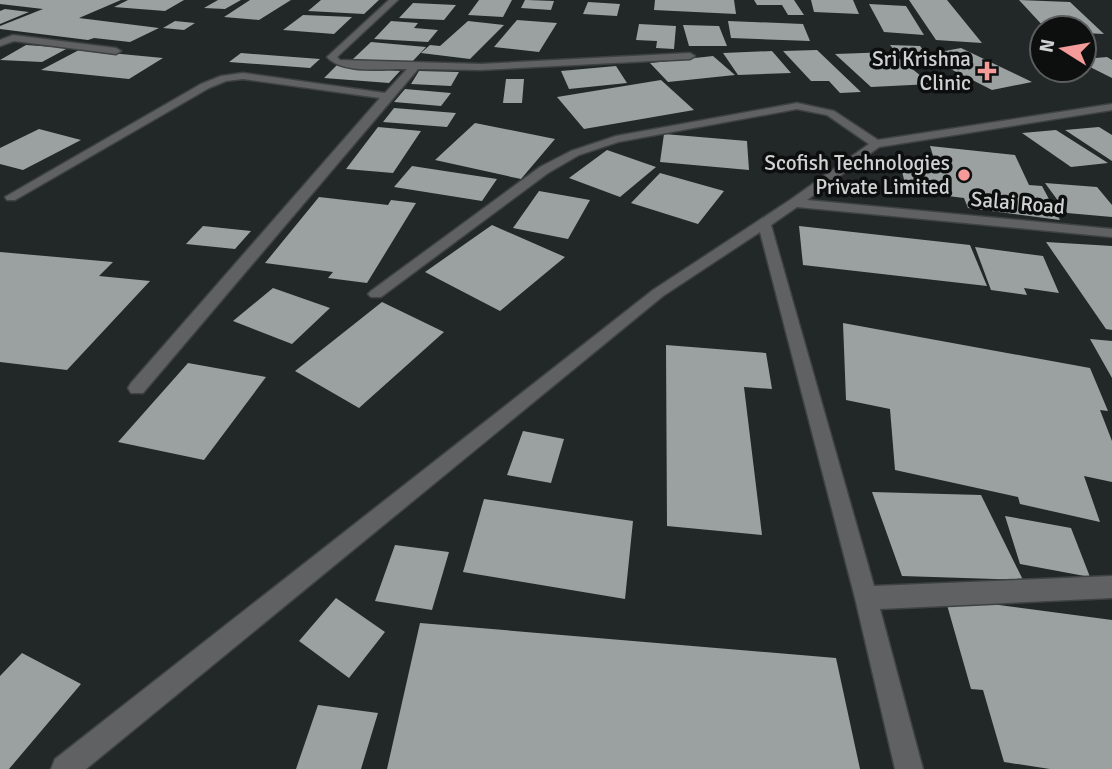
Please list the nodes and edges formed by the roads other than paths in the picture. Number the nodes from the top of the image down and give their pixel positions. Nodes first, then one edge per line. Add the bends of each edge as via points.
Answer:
1 (394, 0) edge
2 (0, 36) edge
3 (13, 38) junction
4 (0, 43) edge
5 (116, 51) dead end
6 (690, 56) dead end
7 (415, 66) junction
8 (387, 96) junction
9 (1112, 107) edge
10 (876, 144) junction
11 (11, 197) dead end
12 (795, 203) junction
13 (764, 223) junction
14 (1112, 233) edge
15 (376, 294) dead end
16 (136, 387) dead end
17 (1112, 587) edge
18 (866, 598) junction
19 (65, 769) edge
20 (909, 769) edge

1 - 7 street via 332,57 352,65
2 - 3 street
3 - 4 street
3 - 5 street
6 - 7 street
7 - 8 street
8 - 11 street via 243,76 224,78
8 - 16 street
9 - 10 street
10 - 12 street
10 - 15 street via 830,113 797,106 596,145 544,170
12 - 13 street
12 - 14 street, Salai Road
13 - 18 street
13 - 19 street via 659,293
17 - 18 street
18 - 20 street

